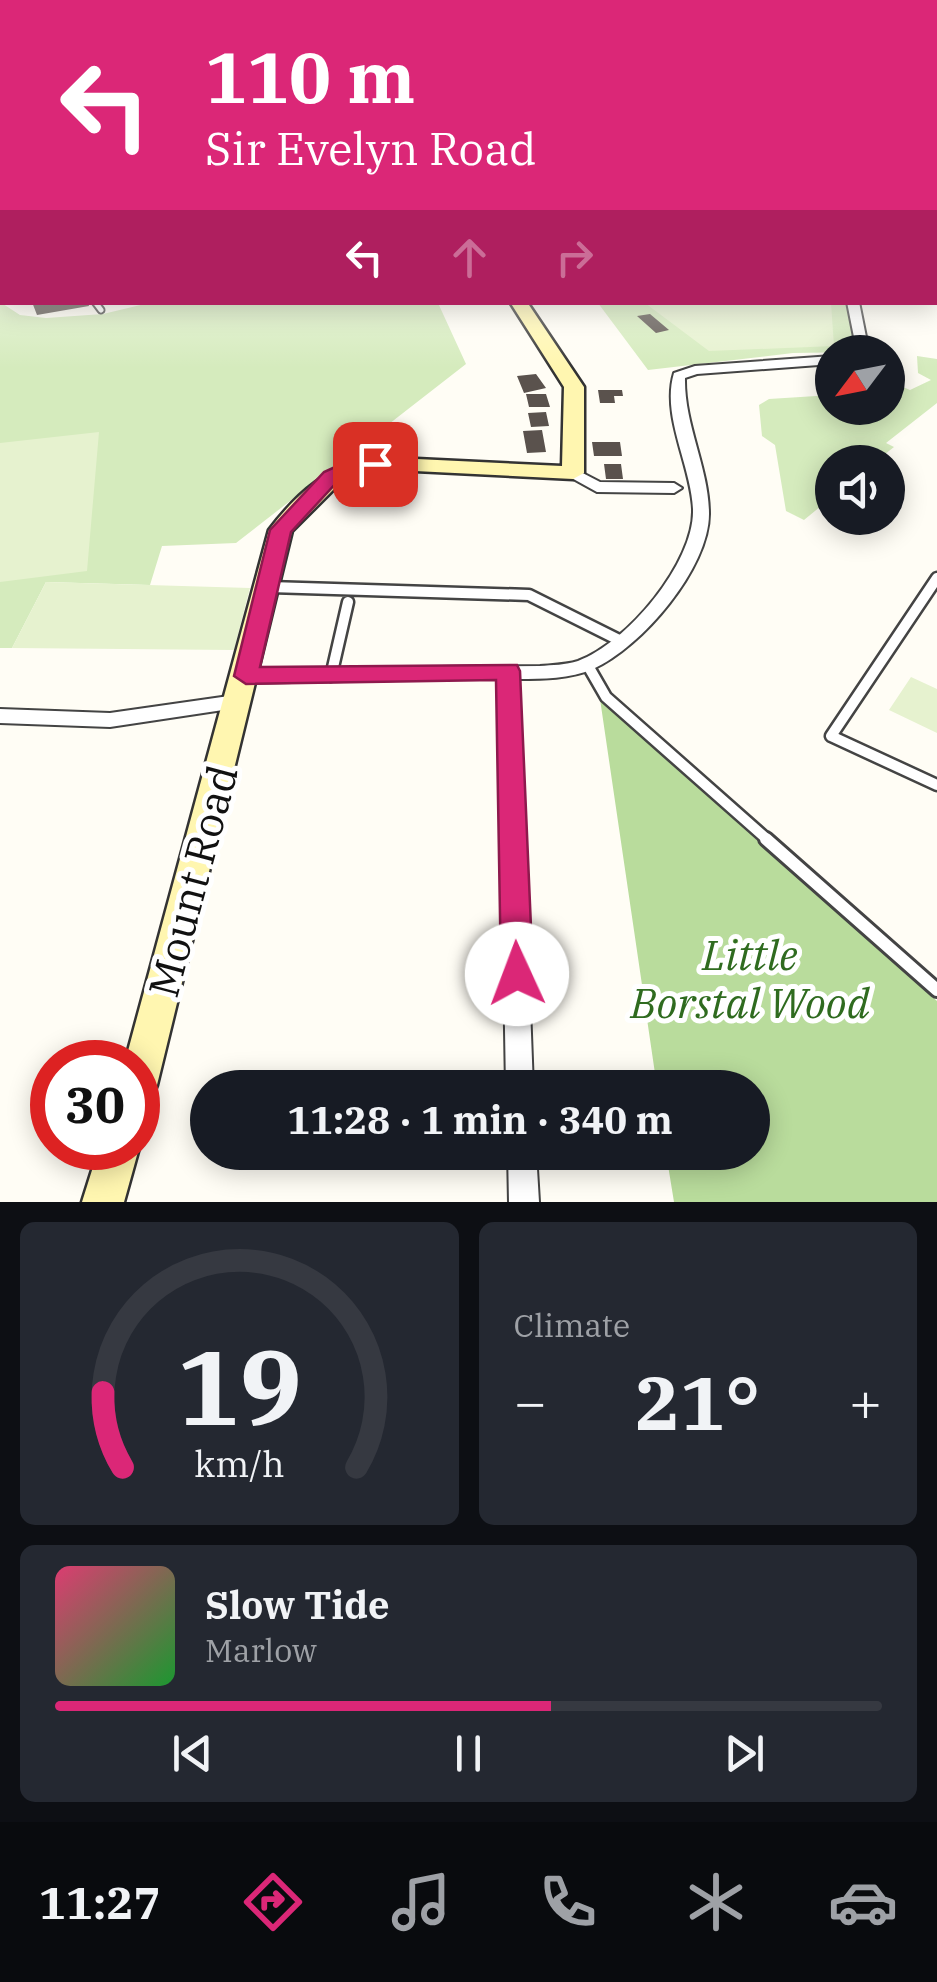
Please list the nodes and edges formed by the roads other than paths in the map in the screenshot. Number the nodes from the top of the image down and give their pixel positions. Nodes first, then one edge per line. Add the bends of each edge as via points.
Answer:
1 (97, 305) edge
2 (520, 305) edge
3 (854, 305) edge
4 (101, 310) dead end
5 (860, 335) edge
6 (815, 361) edge
7 (573, 473) junction
8 (674, 488) dead end
9 (937, 578) edge
10 (268, 587) junction
11 (348, 602) dead end
12 (619, 640) junction
13 (587, 664) junction
14 (508, 671) junction
15 (330, 676) junction
16 (241, 689) junction
17 (0, 716) edge
18 (937, 785) edge
19 (937, 990) edge
20 (150, 1040) edge
21 (519, 1070) edge
22 (112, 1170) edge
23 (523, 1170) edge
24 (103, 1202) edge
25 (524, 1202) edge

1 - 4 lane
2 - 7 street via 574,387
3 - 5 street
6 - 12 street via 694,370 678,377 702,521 680,577
7 - 8 street via 597,487
7 - 10 street, Mount Road via 353,466 331,476 281,530
9 - 18 lane via 832,736
10 - 12 lane via 529,595
10 - 16 street, Mount Road
11 - 15 lane
12 - 13 street
13 - 14 street
13 - 19 lane via 606,697
14 - 15 street
14 - 21 street
15 - 16 street
16 - 17 street via 110,720
16 - 20 street, Mount Road
22 - 24 street
23 - 25 street

